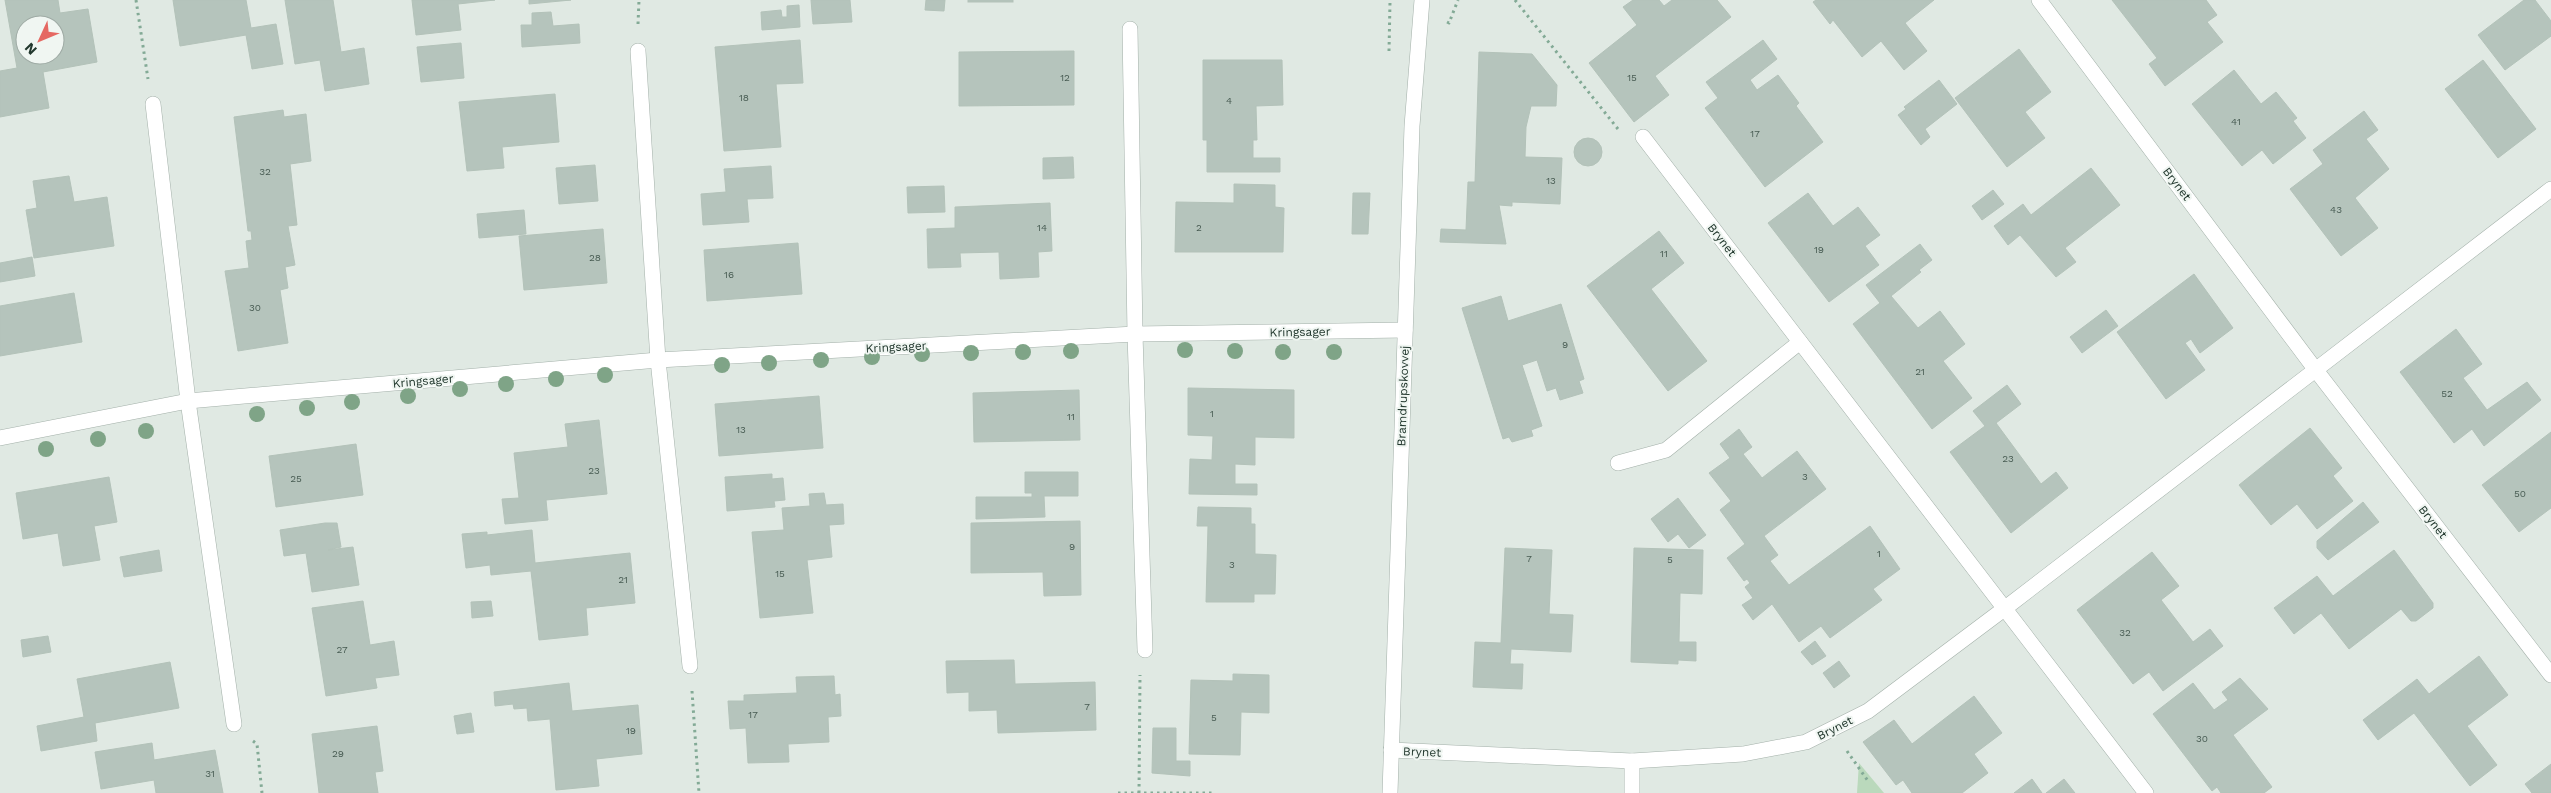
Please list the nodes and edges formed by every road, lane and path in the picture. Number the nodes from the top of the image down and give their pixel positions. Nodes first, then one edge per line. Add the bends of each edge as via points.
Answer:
1 (136, 0) edge
2 (1422, 0) edge
3 (1515, 0) edge
4 (2039, 0) edge
5 (1130, 29) dead end
6 (638, 51) dead end
7 (152, 104) joint
8 (1643, 137) joint
9 (2551, 189) edge
10 (1405, 330) junction
11 (1135, 334) junction
12 (1800, 342) junction
13 (658, 360) junction
14 (2316, 369) junction
15 (188, 401) junction
16 (0, 438) edge
17 (1618, 463) dead end
18 (2004, 609) junction
19 (1145, 650) joint
20 (690, 666) joint
21 (2551, 675) edge
22 (234, 724) joint
23 (1832, 729) junction
24 (1391, 750) junction
25 (1632, 761) junction
26 (1868, 781) dead end
27 (1139, 792) edge
28 (262, 793) edge
29 (699, 793) edge
30 (1118, 793) edge
31 (1215, 793) edge
32 (1390, 793) edge
33 (1632, 793) edge
34 (2146, 793) edge

1 - 7 path
2 - 10 street, Bramdrupskovvej via 1412,126
3 - 8 path via 1624,137
4 - 14 street, Brynet
5 - 11 street
6 - 13 street
7 - 15 street
8 - 12 street, Brynet
9 - 14 street, Brynet
10 - 11 street, Kringsager
10 - 24 street, Bramdrupskovvej
11 - 13 street, Kringsager
11 - 19 street
12 - 17 street via 1666,450
12 - 18 street, Brynet
13 - 15 street, Kringsager
13 - 20 street
14 - 18 street, Brynet
14 - 21 street, Brynet
15 - 16 street, Kringsager
15 - 22 street
18 - 23 street, Brynet via 1868,711
18 - 34 street, Brynet
19 - 27 path via 1139,682
20 - 29 path
22 - 28 path via 257,744
23 - 25 street, Brynet via 1806,742 1743,754
23 - 26 path
24 - 25 street, Brynet
24 - 32 street, Bramdrupskovvej
25 - 33 street
27 - 30 path
27 - 31 path

